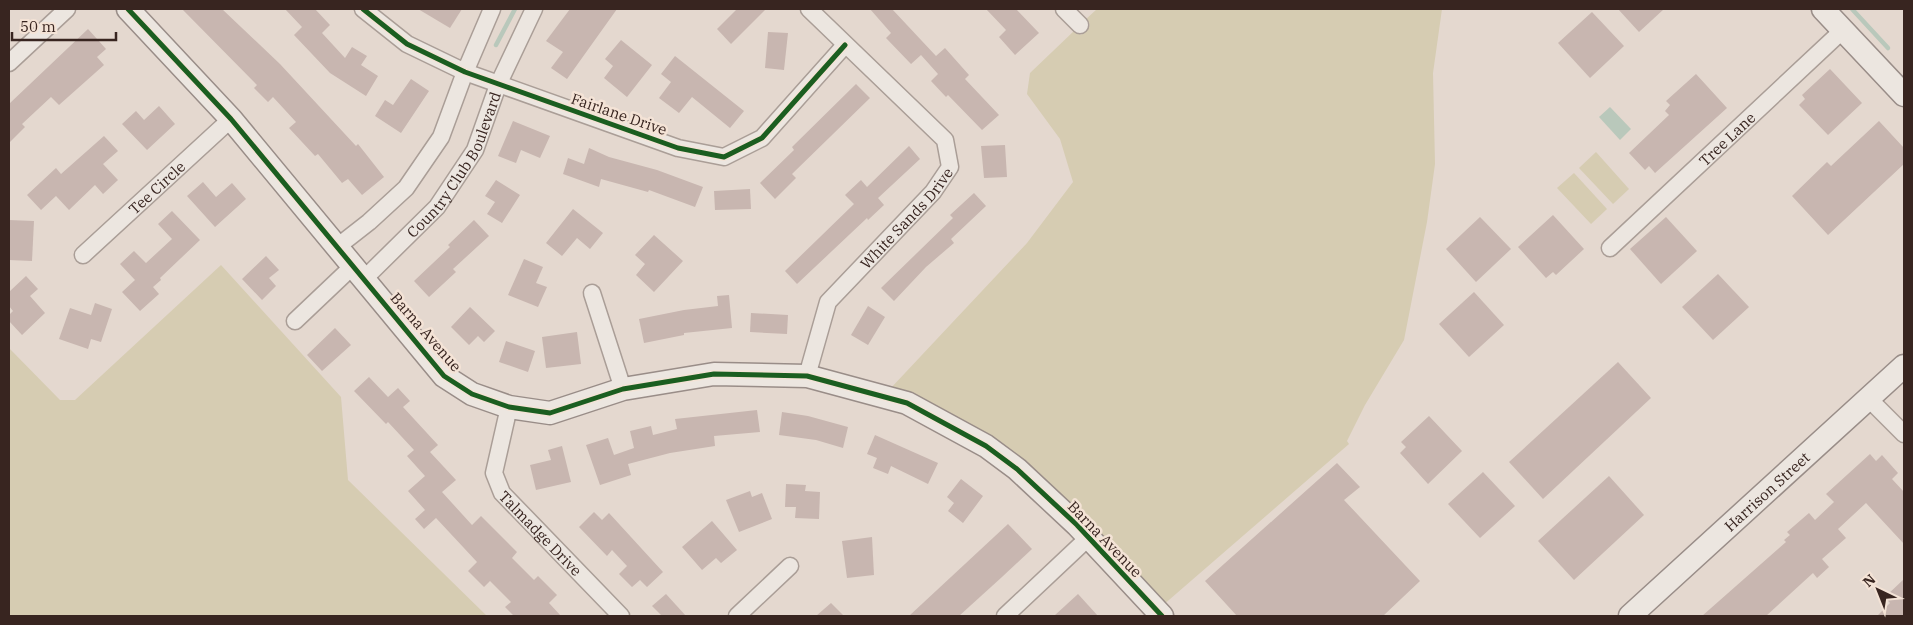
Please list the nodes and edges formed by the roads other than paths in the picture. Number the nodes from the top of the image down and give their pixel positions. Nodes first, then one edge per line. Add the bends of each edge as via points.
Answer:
1 (67, 9) edge
2 (128, 9) edge
3 (363, 9) edge
4 (492, 9) edge
5 (534, 9) edge
6 (810, 9) edge
7 (1064, 9) edge
8 (1823, 9) edge
9 (1080, 25) dead end
10 (1843, 30) junction
11 (845, 45) junction
12 (9, 63) edge
13 (465, 72) junction
14 (498, 85) junction
15 (1904, 95) edge
16 (231, 119) junction
17 (337, 246) junction
18 (1610, 248) dead end
19 (83, 255) dead end
20 (359, 272) junction
21 (592, 293) dead end
22 (295, 321) dead end
23 (1904, 366) edge
24 (808, 376) junction
25 (623, 388) junction
26 (1870, 399) junction
27 (509, 407) junction
28 (1904, 434) edge
29 (1088, 538) junction
30 (790, 566) dead end
31 (621, 616) edge
32 (737, 616) edge
33 (1005, 616) edge
34 (1162, 616) edge
35 (1630, 616) edge

1 - 12 street
2 - 16 street, Barna Avenue
3 - 13 street, Fairlane Drive via 407,44
4 - 13 street, Country Club Boulevard
5 - 14 street, Country Club Boulevard
6 - 11 street, White Sands Drive
7 - 9 street
8 - 10 street
10 - 15 street
10 - 18 street, Tree Lane
11 - 14 street, Fairlane Drive via 762,138 724,157 678,148
11 - 24 street, White Sands Drive via 945,140 950,167 933,192 828,302
13 - 14 street, Fairlane Drive
13 - 17 street, Country Club Boulevard via 441,137 406,188
14 - 20 street, Country Club Boulevard via 475,150 437,206
16 - 17 street, Barna Avenue
16 - 19 street, Tee Circle
17 - 20 street, Barna Avenue
20 - 22 street, Country Club Boulevard
20 - 27 street, Barna Avenue via 444,376 472,394
21 - 25 street
23 - 26 street, Harrison Street
24 - 25 street, Barna Avenue via 714,374
24 - 29 street, Barna Avenue via 907,403 986,446 1017,470
25 - 27 street, Barna Avenue via 550,412
26 - 28 street
26 - 35 street, Harrison Street
27 - 31 street, Talmadge Drive via 494,473 502,493
29 - 33 street
29 - 34 street, Barna Avenue
30 - 32 street

